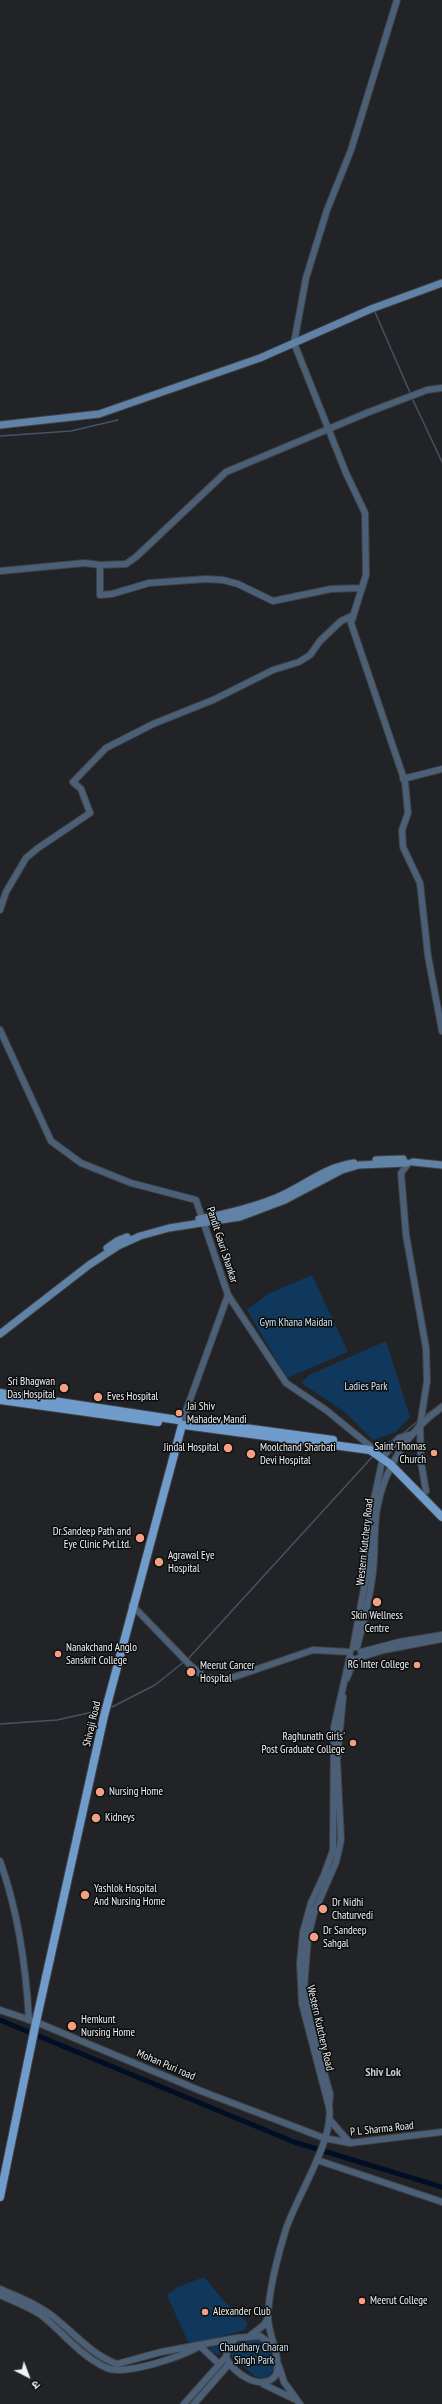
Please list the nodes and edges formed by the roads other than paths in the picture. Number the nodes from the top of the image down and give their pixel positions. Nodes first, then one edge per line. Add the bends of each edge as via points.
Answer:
1 (397, 0) edge
2 (442, 282) edge
3 (294, 343) junction
4 (442, 388) edge
5 (0, 425) edge
6 (329, 428) junction
7 (100, 565) junction
8 (0, 571) edge
9 (361, 588) junction
10 (352, 616) junction
11 (442, 769) edge
12 (403, 779) junction
13 (0, 910) edge
14 (0, 1030) edge
15 (442, 1031) edge
16 (409, 1162) junction
17 (442, 1165) edge
18 (204, 1220) junction
19 (228, 1295) junction
20 (0, 1329) edge
21 (0, 1334) edge
22 (0, 1393) edge
23 (0, 1400) edge
24 (442, 1407) edge
25 (181, 1423) junction
26 (420, 1426) junction
27 (412, 1434) junction
28 (377, 1452) junction
29 (392, 1462) junction
30 (426, 1492) junction
31 (442, 1510) edge
32 (442, 1517) edge
33 (133, 1606) junction
34 (442, 1635) edge
35 (442, 1640) edge
36 (355, 1653) junction
37 (0, 1861) edge
38 (0, 2010) edge
39 (33, 2024) junction
40 (23, 2080) junction
41 (329, 2119) junction
42 (442, 2132) edge
43 (324, 2138) junction
44 (350, 2143) junction
45 (318, 2157) junction
46 (0, 2177) edge
47 (0, 2197) edge
48 (442, 2202) edge
49 (0, 2289) edge
50 (0, 2295) edge
51 (268, 2318) junction
52 (250, 2336) junction
53 (236, 2338) junction
54 (272, 2345) junction
55 (200, 2346) junction
56 (226, 2357) junction
57 (278, 2363) junction
58 (219, 2364) junction
59 (229, 2364) junction
60 (260, 2383) junction
61 (297, 2402) edge
62 (184, 2404) edge
63 (194, 2404) edge

1 - 3 street via 351,150 324,216 306,278
2 - 3 main road via 371,308
3 - 5 main road via 260,358 99,414
3 - 6 street
4 - 6 street via 427,390
6 - 7 street via 226,472 136,557 126,564
6 - 9 street via 346,473 366,513 366,575
7 - 8 street
7 - 9 street via 100,595 149,583 206,579 238,584 273,601 331,589
9 - 10 street
10 - 12 street via 351,623
10 - 13 street via 341,621 320,641 310,655 298,662 273,670 213,700 152,724 106,748 73,782 81,789 90,813 26,858 6,892
11 - 12 street
12 - 15 street via 408,812 402,830 403,847 420,883 428,956
14 - 18 street, Pandit Gauri Shankar via 51,1141 81,1164 131,1184 196,1200
16 - 17 main road
16 - 18 main road via 359,1165 342,1170 285,1200 229,1217
16 - 26 street via 401,1173 406,1235 426,1348 427,1381
18 - 19 street, Pandit Gauri Shankar
18 - 20 main road via 162,1226 117,1241
18 - 21 main road via 140,1236 118,1246 89,1265
19 - 25 street
19 - 28 street, Pandit Gauri Shankar via 286,1383 326,1410
22 - 25 main road
23 - 25 main road
24 - 26 street, Western Kutchery Road
25 - 28 main road via 235,1425
25 - 33 main road, Shivaji Road
26 - 27 street, Western Kutchery Road
26 - 30 street via 421,1462
27 - 28 street via 399,1438
27 - 29 street, Western Kutchery Road
28 - 29 main road
28 - 36 street via 367,1572
29 - 30 main road
29 - 32 main road
29 - 36 street, Western Kutchery Road via 376,1510 373,1578
30 - 31 main road
33 - 36 street via 206,1678 231,1678 313,1650
33 - 39 main road, Shivaji Road via 104,1716
34 - 36 street
35 - 36 street
36 - 41 street, Western Kutchery Road via 339,1697 334,1727 332,1850 311,1903 303,1932 300,1963 302,2004 329,2107
37 - 39 street via 21,1947
38 - 39 street, Mohan Puri road
39 - 40 main road, Shivaji Road
39 - 43 street, Mohan Puri road
40 - 46 main road
40 - 47 main road
41 - 43 street, Western Kutchery Road
41 - 44 street
42 - 44 street, P L Sharma Road
43 - 44 street, P L Sharma Road
43 - 45 street, Western Kutchery Road
45 - 48 street
45 - 51 street, Western Kutchery Road via 286,2229
49 - 55 street via 27,2300 54,2317 92,2351 117,2364
50 - 55 street via 40,2314 83,2353 109,2369 129,2370 185,2354
51 - 52 street via 264,2325
51 - 54 street, Western Kutchery Road
52 - 53 street
52 - 54 street via 265,2337
53 - 55 street
53 - 56 street via 228,2347
54 - 57 street
55 - 58 street
56 - 58 street
56 - 59 street
57 - 60 street via 274,2378
57 - 61 street via 284,2382
58 - 62 street
59 - 60 street via 246,2377
59 - 63 street
60 - 61 street

